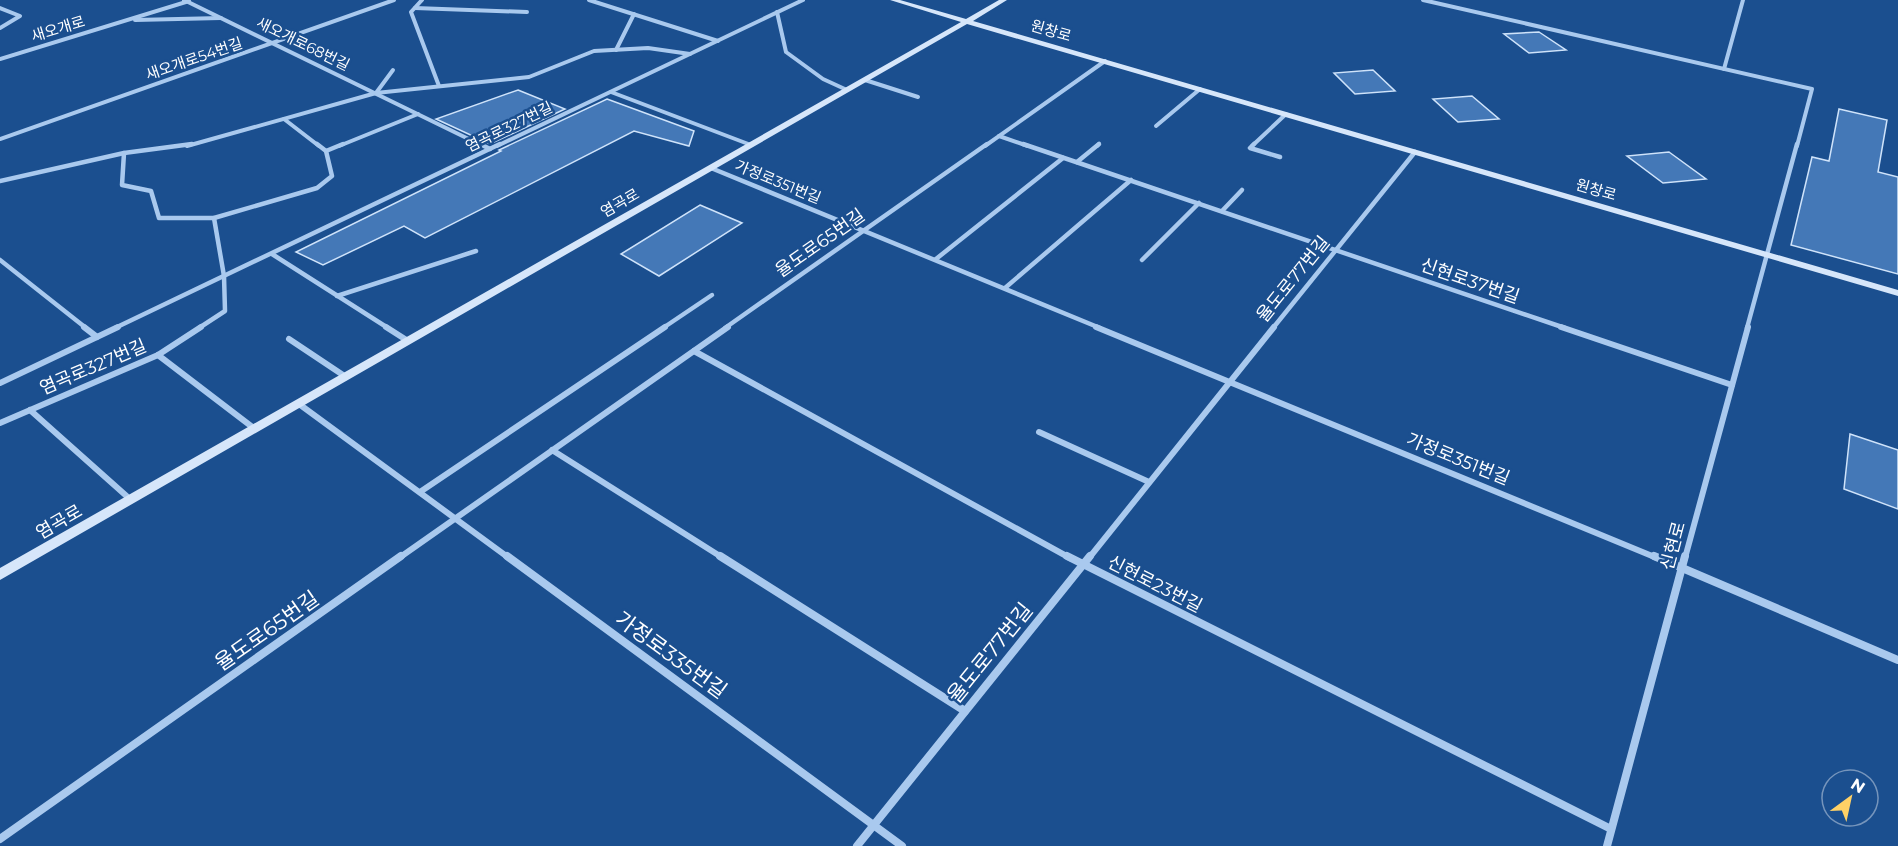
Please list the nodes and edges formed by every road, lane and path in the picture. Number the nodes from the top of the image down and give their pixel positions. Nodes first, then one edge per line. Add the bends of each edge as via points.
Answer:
1 (188, 0) edge
2 (394, 0) edge
3 (422, 0) edge
4 (589, 0) edge
5 (803, 0) edge
6 (893, 0) edge
7 (1004, 0) edge
8 (1423, 0) edge
9 (1743, 0) edge
10 (0, 8) edge
11 (415, 8) junction
12 (527, 12) dead end
13 (777, 12) junction
14 (634, 14) junction
15 (221, 18) junction
16 (125, 20) junction
17 (967, 21) junction
18 (0, 28) edge
19 (718, 40) junction
20 (274, 44) junction
21 (616, 50) junction
22 (690, 54) junction
23 (0, 59) edge
24 (1105, 61) junction
25 (1724, 69) junction
26 (393, 70) dead end
27 (865, 80) junction
28 (440, 86) junction
29 (1200, 89) junction
30 (847, 90) junction
31 (611, 92) junction
32 (376, 93) junction
33 (918, 97) dead end
34 (418, 114) junction
35 (1286, 114) junction
36 (284, 119) junction
37 (1156, 126) dead end
38 (999, 136) junction
39 (0, 140) edge
40 (1099, 144) dead end
41 (752, 145) junction
42 (490, 149) junction
43 (326, 151) junction
44 (1415, 152) junction
45 (124, 153) junction
46 (1280, 157) dead end
47 (1063, 158) junction
48 (1077, 162) junction
49 (711, 168) junction
50 (1131, 180) junction
51 (0, 181) edge
52 (1242, 190) dead end
53 (1199, 204) junction
54 (1222, 212) junction
55 (214, 218) junction
56 (865, 230) junction
57 (1336, 250) junction
58 (476, 251) dead end
59 (272, 254) junction
60 (1767, 254) junction
61 (936, 259) junction
62 (0, 260) edge
63 (1142, 260) dead end
64 (224, 276) junction
65 (1005, 288) junction
66 (1898, 293) edge
67 (712, 295) dead end
68 (337, 296) junction
69 (97, 337) junction
70 (290, 339) dead end
71 (408, 341) junction
72 (694, 351) junction
73 (158, 355) junction
74 (346, 377) junction
75 (1230, 381) junction
76 (0, 383) edge
77 (1732, 385) junction
78 (299, 404) junction
79 (30, 410) junction
80 (0, 423) edge
81 (255, 429) junction
82 (1039, 432) dead end
83 (552, 450) junction
84 (1149, 482) junction
85 (420, 492) junction
86 (131, 500) junction
87 (456, 518) junction
88 (1083, 565) junction
89 (1682, 567) junction
90 (1, 573) edge
91 (1898, 660) edge
92 (965, 711) junction
93 (873, 826) junction
94 (1611, 830) junction
95 (0, 838) edge
96 (857, 846) edge
97 (902, 846) edge
98 (1607, 846) edge

1 - 15 street, 새오개로68번길
1 - 16 street, 새오개로
2 - 20 street, 새오개로54번길
3 - 11 street
4 - 14 street
5 - 13 street, 염곡로327번길
6 - 17 main road, 원창로
7 - 17 main road, 염곡로
8 - 25 street
9 - 25 street
10 - 18 street via 20,16
11 - 12 street
11 - 28 street via 411,12 418,34 435,66
13 - 19 street, 염곡로327번길
13 - 30 street via 786,52 823,80
14 - 19 street
14 - 21 street
15 - 16 street
15 - 20 street, 새오개로68번길
16 - 23 street, 새오개로
17 - 24 main road, 원창로
17 - 27 main road, 염곡로
19 - 22 street, 염곡로327번길
20 - 32 street, 새오개로68번길
20 - 39 street, 새오개로54번길
21 - 22 street via 648,48
21 - 28 street via 594,51 529,77
22 - 31 street, 염곡로327번길
24 - 29 main road, 원창로
24 - 38 street, 율도로65번길
25 - 60 street, 신현로 via 1812,89
26 - 32 street
27 - 30 main road, 염곡로
27 - 33 street
28 - 32 street
29 - 35 main road, 원창로
29 - 37 street
30 - 41 main road, 염곡로
31 - 41 street
31 - 42 street, 염곡로327번길
32 - 34 street, 새오개로68번길
32 - 36 street
34 - 42 street, 새오개로68번길
34 - 43 street
35 - 44 main road, 원창로
35 - 46 street via 1250,148
36 - 43 street
36 - 45 street via 186,146
38 - 47 street, 신현로37번길
38 - 56 street, 율도로65번길
40 - 48 street
41 - 49 main road, 염곡로
42 - 59 street, 염곡로327번길
43 - 55 street via 332,176 318,188
44 - 57 street, 율도로77번길
44 - 60 main road, 원창로
45 - 51 street
45 - 55 street via 122,185 151,191 159,218
47 - 48 street, 신현로37번길
47 - 61 street
48 - 50 street, 신현로37번길
49 - 56 street, 가정로351번길
49 - 71 main road, 염곡로
50 - 53 street, 신현로37번길
50 - 65 street
52 - 54 street
53 - 54 street, 신현로37번길
53 - 63 street
54 - 57 street, 신현로37번길
55 - 64 street
56 - 61 street, 가정로351번길
56 - 72 street, 율도로65번길
57 - 75 street, 율도로77번길
57 - 77 street, 신현로37번길
58 - 68 street
59 - 64 street, 염곡로327번길
59 - 68 street
60 - 66 main road, 원창로
60 - 77 street, 신현로
61 - 65 street, 가정로351번길
62 - 69 street
64 - 69 street, 염곡로327번길
64 - 73 street, 염곡로327번길 via 225,311
65 - 75 street, 가정로351번길
67 - 85 street
68 - 71 street
69 - 76 street, 염곡로327번길
70 - 74 street
71 - 74 main road, 염곡로
72 - 83 street, 율도로65번길
72 - 88 street, 신현로23번길
73 - 79 street, 염곡로327번길
73 - 81 street
74 - 78 main road, 염곡로
75 - 84 street, 율도로77번길
75 - 89 street, 가정로351번길
77 - 89 street, 신현로
78 - 81 main road, 염곡로
78 - 85 street, 가정로335번길
79 - 80 street, 염곡로327번길
79 - 86 street
81 - 86 main road, 염곡로
82 - 84 street
83 - 87 street, 율도로65번길
83 - 92 street
84 - 88 street, 율도로77번길
85 - 87 street, 가정로335번길
86 - 90 main road, 염곡로
87 - 93 street, 가정로335번길
87 - 95 street, 율도로65번길
88 - 92 street, 율도로77번길
88 - 94 street, 신현로23번길
89 - 91 street, 가정로351번길
89 - 94 street, 신현로
92 - 93 street, 율도로77번길
93 - 96 street, 율도로77번길
93 - 97 street, 가정로335번길
94 - 98 street, 신현로

